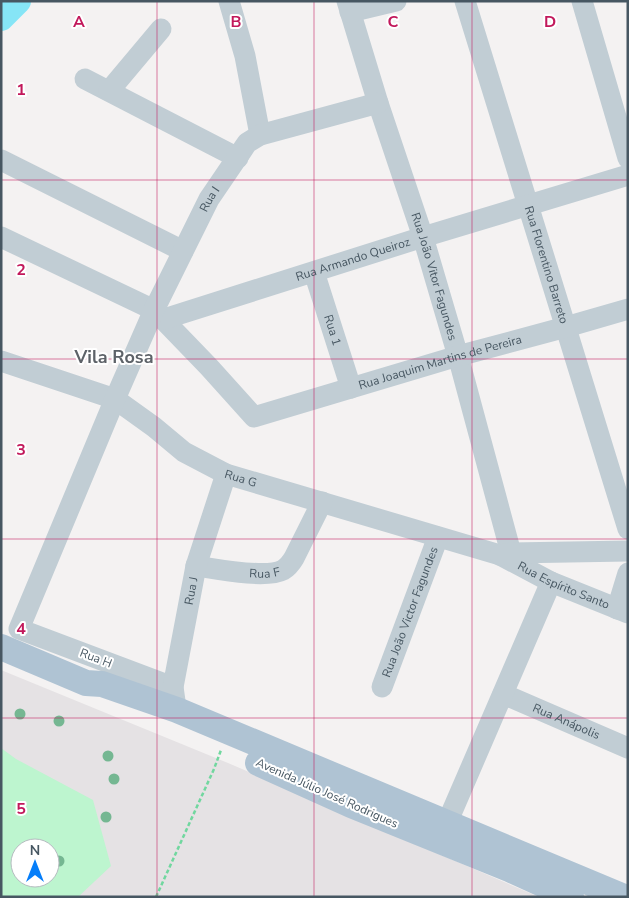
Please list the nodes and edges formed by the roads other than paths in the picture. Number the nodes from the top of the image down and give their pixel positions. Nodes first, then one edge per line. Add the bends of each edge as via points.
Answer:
1 (229, 1) edge
2 (396, 1) edge
3 (465, 1) edge
4 (582, 1) edge
5 (349, 6) edge
6 (161, 29) dead end
7 (85, 79) dead end
8 (109, 91) junction
9 (378, 103) junction
10 (260, 135) junction
11 (238, 158) junction
12 (628, 158) edge
13 (1, 160) edge
14 (628, 175) edge
15 (528, 206) junction
16 (1, 236) edge
17 (423, 237) junction
18 (182, 251) junction
19 (314, 272) junction
20 (628, 309) edge
21 (159, 315) junction
22 (566, 328) junction
23 (458, 356) junction
24 (1, 361) edge
25 (350, 388) junction
26 (115, 399) junction
27 (226, 474) junction
28 (322, 502) junction
29 (628, 529) edge
30 (438, 537) junction
31 (628, 551) edge
32 (506, 554) junction
33 (196, 566) junction
34 (628, 573) edge
35 (550, 582) junction
36 (622, 611) edge
37 (19, 629) joint
38 (1, 647) edge
39 (86, 683) junction
40 (382, 688) dead end
41 (503, 694) junction
42 (175, 699) junction
43 (628, 748) edge
44 (447, 823) junction
45 (571, 897) edge
46 (624, 897) edge

1 - 10 street via 245,56
2 - 5 street
3 - 15 street, Rua Florentino Barreto
4 - 12 street
5 - 9 street, Rua João Vitor Fagundes
6 - 8 street
7 - 8 street
8 - 11 street
9 - 10 street
9 - 17 street, Rua João Vitor Fagundes
10 - 11 street, Rua I via 247,143
11 - 18 street, Rua I via 209,199
13 - 18 street
14 - 15 street, Rua Armando Queiroz
15 - 17 street, Rua Armando Queiroz
15 - 22 street, Rua Florentino Barreto
16 - 21 street
17 - 19 street, Rua Armando Queiroz
17 - 23 street, Rua João Vitor Fagundes
18 - 21 street, Rua I
19 - 21 street, Rua Armando Queiroz
19 - 25 street, Rua 1
20 - 22 street, Rua Joaquim Martins de Pereira
21 - 25 street, Rua Joaquim Martins de Pereira via 254,417
21 - 26 street, Rua I
22 - 23 street, Rua Joaquim Martins de Pereira
22 - 29 street, Rua Florentino Barreto
23 - 25 street, Rua Joaquim Martins de Pereira
23 - 32 street, Rua João Vitor Fagundes
24 - 26 street, Rua G
26 - 27 street, Rua G via 184,452
26 - 37 street, Rua I
27 - 28 street, Rua G
27 - 33 street, Rua J
28 - 30 street, Rua G
28 - 33 street, Rua F via 294,558 282,571 258,574
30 - 32 street, Rua G
30 - 40 street, Rua João Victor Fagundes
31 - 32 street
32 - 35 street, Rua Espírito Santo
33 - 42 street, Rua J
34 - 36 street
35 - 36 street, Rua Espírito Santo
35 - 41 street
37 - 42 street, Rua H
38 - 39 main road, Avenida Júlio José Rodrigues
39 - 42 main road, Avenida Júlio José Rodrigues
39 - 45 main road, Avenida Júlio José Rodrigues via 98,694 120,705
41 - 43 street, Rua Anápolis
41 - 44 street
42 - 44 main road, Avenida Júlio José Rodrigues
44 - 46 main road, Avenida Júlio José Rodrigues

